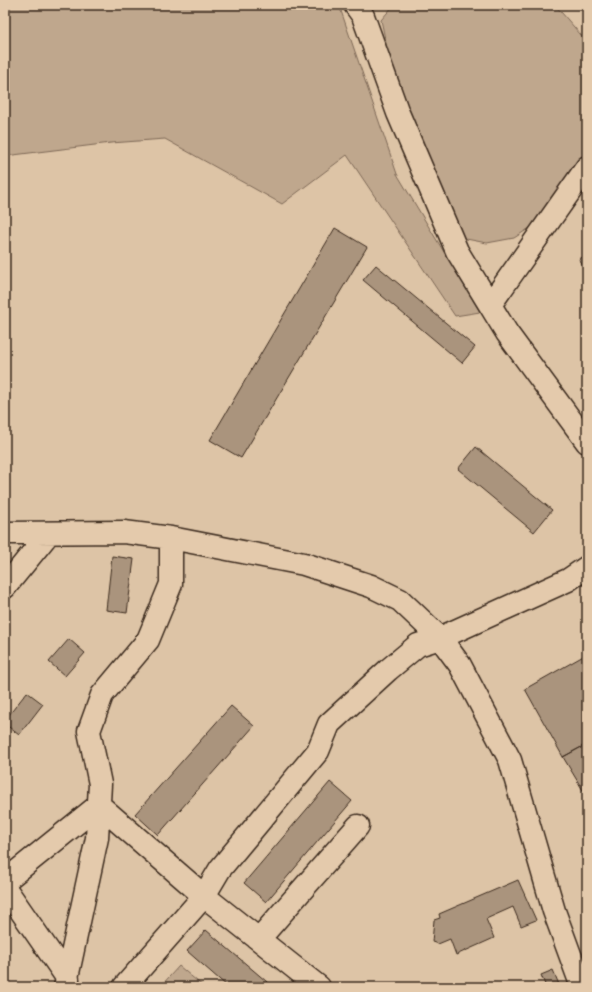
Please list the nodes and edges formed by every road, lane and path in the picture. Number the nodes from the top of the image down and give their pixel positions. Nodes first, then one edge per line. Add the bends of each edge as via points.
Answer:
1 (355, 5) edge
2 (587, 167) edge
3 (490, 305) junction
4 (587, 442) edge
5 (5, 533) edge
6 (49, 533) junction
7 (171, 538) junction
8 (587, 567) edge
9 (5, 588) edge
10 (440, 638) junction
11 (99, 805) junction
12 (358, 826) dead end
13 (5, 881) edge
14 (5, 888) edge
15 (204, 896) junction
16 (259, 939) junction
17 (66, 983) edge
18 (124, 987) edge
19 (319, 987) edge
20 (582, 987) edge

1 - 3 street via 363,16 398,113 457,251
2 - 3 street
3 - 4 street via 507,333
5 - 6 street
6 - 7 street via 124,532
6 - 9 street
7 - 10 street via 304,564 371,586 400,600
7 - 11 street via 171,584 148,640 102,694 89,731 100,784
8 - 10 street via 568,580
10 - 15 street via 418,645 329,724 318,751 220,870
10 - 20 street via 460,665 510,760 554,912
11 - 13 street
11 - 15 street
11 - 17 street via 97,838
12 - 16 street
14 - 17 street
15 - 16 street
15 - 18 street
16 - 19 street

